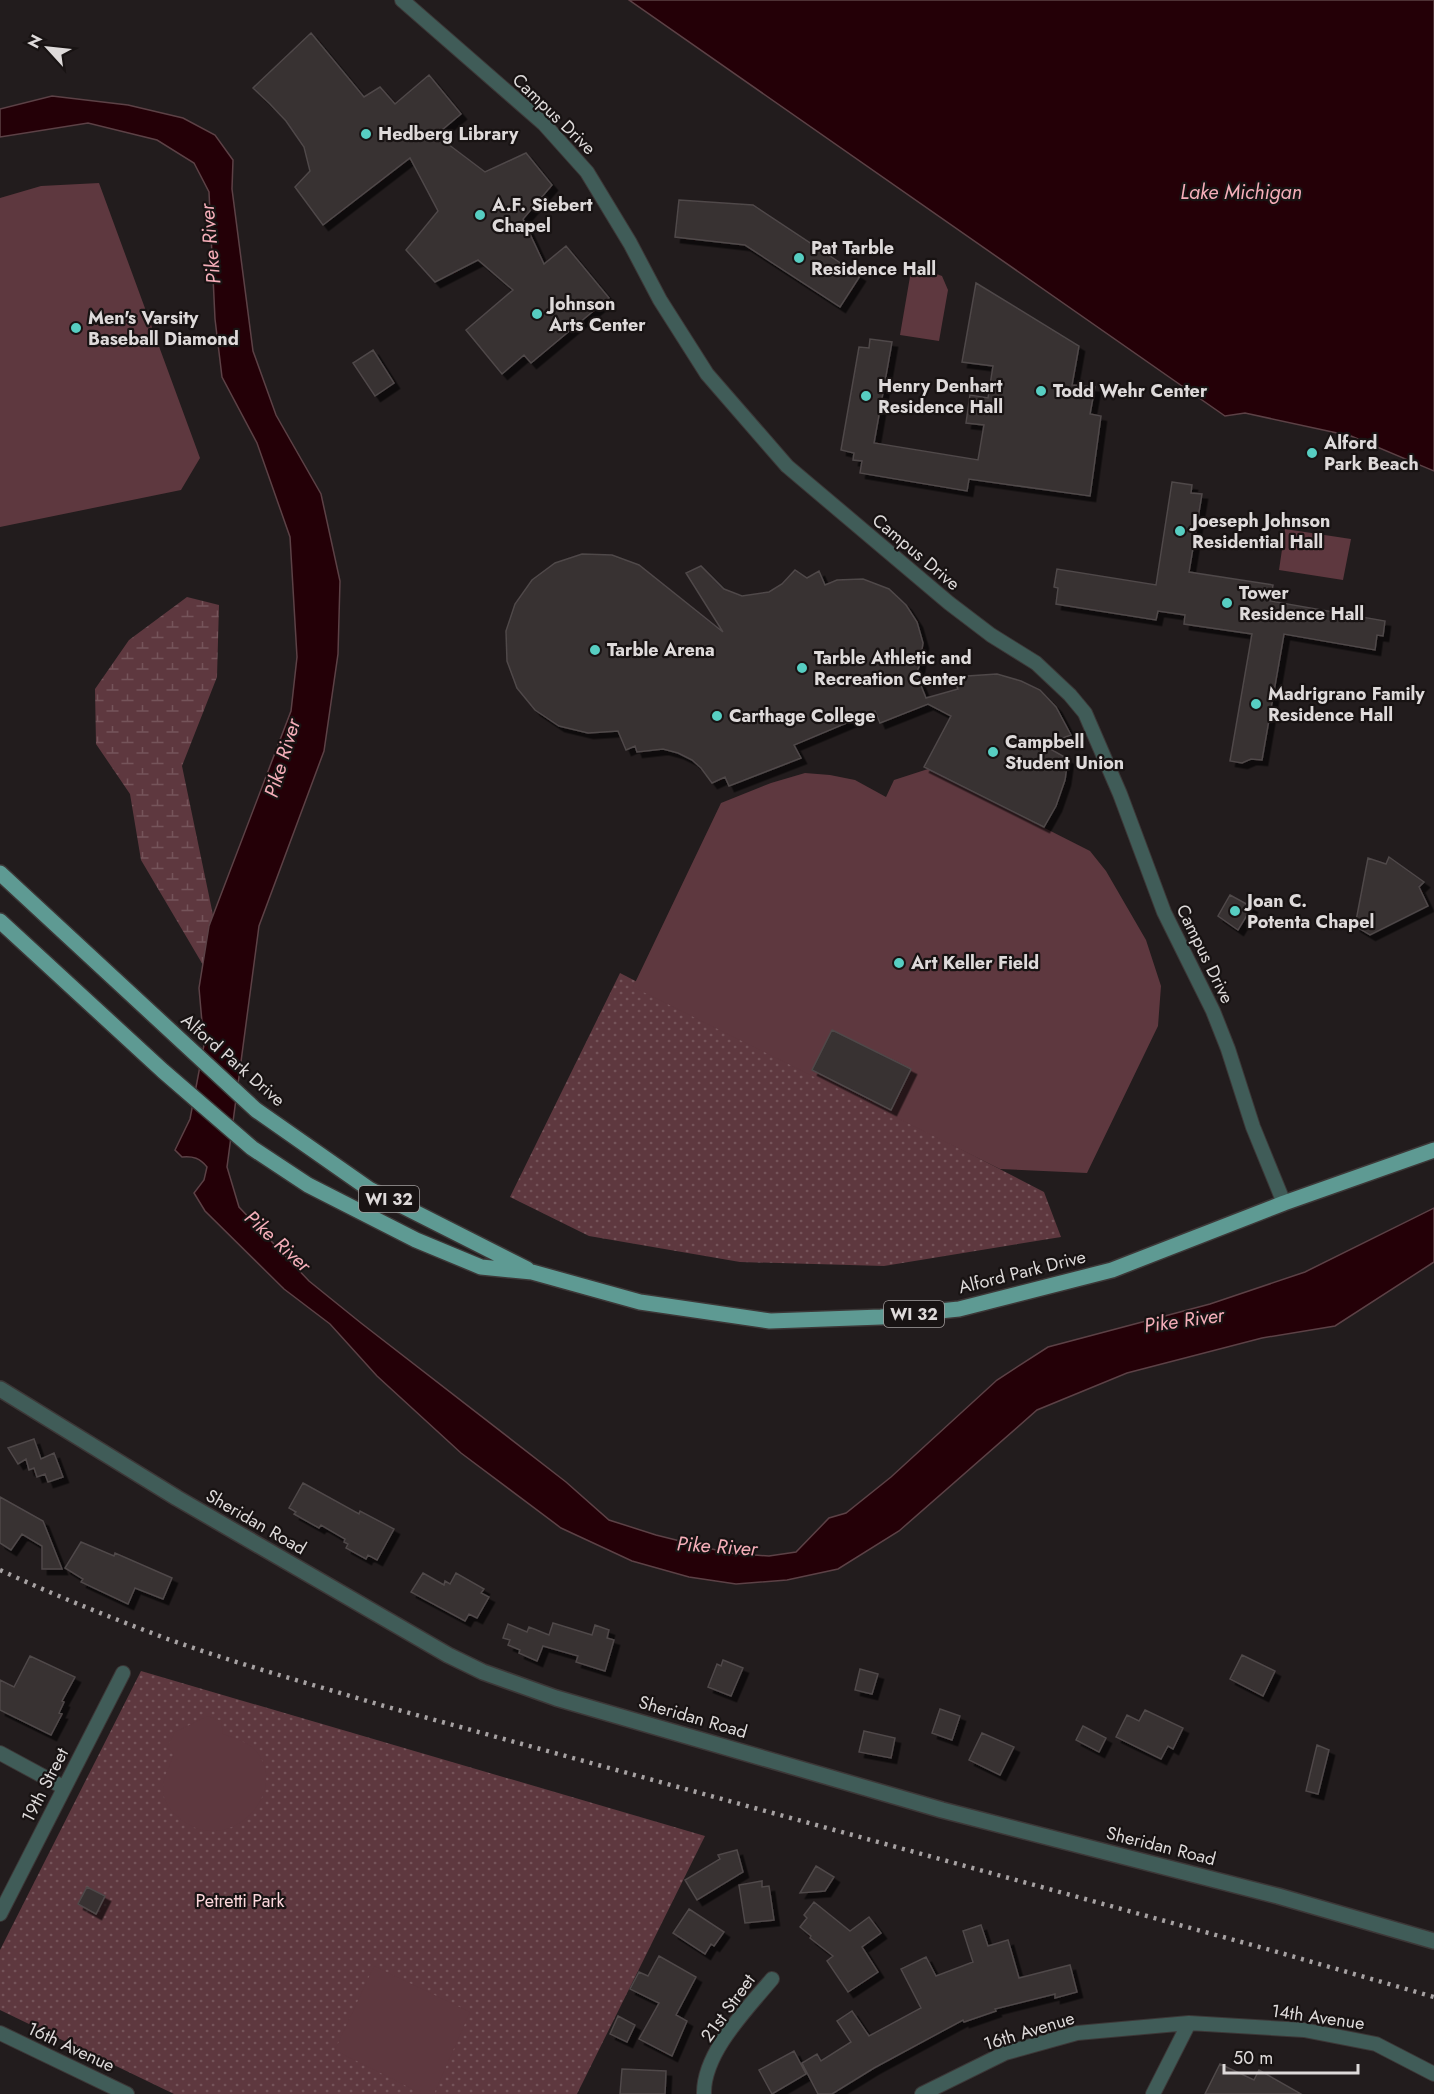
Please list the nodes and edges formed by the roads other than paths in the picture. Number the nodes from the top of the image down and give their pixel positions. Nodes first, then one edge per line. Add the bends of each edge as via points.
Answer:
1 (402, 0) edge
2 (0, 873) edge
3 (0, 921) edge
4 (1434, 1149) edge
5 (1284, 1203) junction
6 (532, 1272) junction
7 (0, 1389) edge
8 (123, 1673) dead end
9 (0, 1753) edge
10 (63, 1787) junction
11 (0, 1914) edge
12 (1434, 1941) edge
13 (772, 1979) dead end
14 (1189, 2023) junction
15 (0, 2033) edge
16 (1434, 2074) edge
17 (128, 2094) edge
18 (704, 2094) edge
19 (922, 2094) edge
20 (1153, 2094) edge

1 - 5 street, Campus Drive via 544,124 587,172 707,374 787,466 949,603 1036,663 1084,713 1120,794 1164,912 1213,1011 1256,1136
2 - 6 main road, Alford Park Drive / WI 32 via 255,1110 369,1189
3 - 6 main road, Alford Park Drive / WI 32 via 252,1148 308,1185 416,1240 481,1267
4 - 5 main road, Alford Park Drive / WI 32
5 - 6 main road, Alford Park Drive / WI 32 via 1112,1270 959,1309 880,1317 770,1321 640,1302
7 - 12 street, Sheridan Road via 177,1498 483,1672 556,1698 942,1810 1278,1896
8 - 10 street, 19th Street
9 - 10 street
10 - 11 street, 19th Street
13 - 18 street, 21st Street via 726,2038 712,2062
14 - 16 street, 14th Avenue via 1304,2030 1377,2043
14 - 19 street, 16th Avenue via 1077,2033 1005,2053
14 - 20 street
15 - 17 street, 16th Avenue

